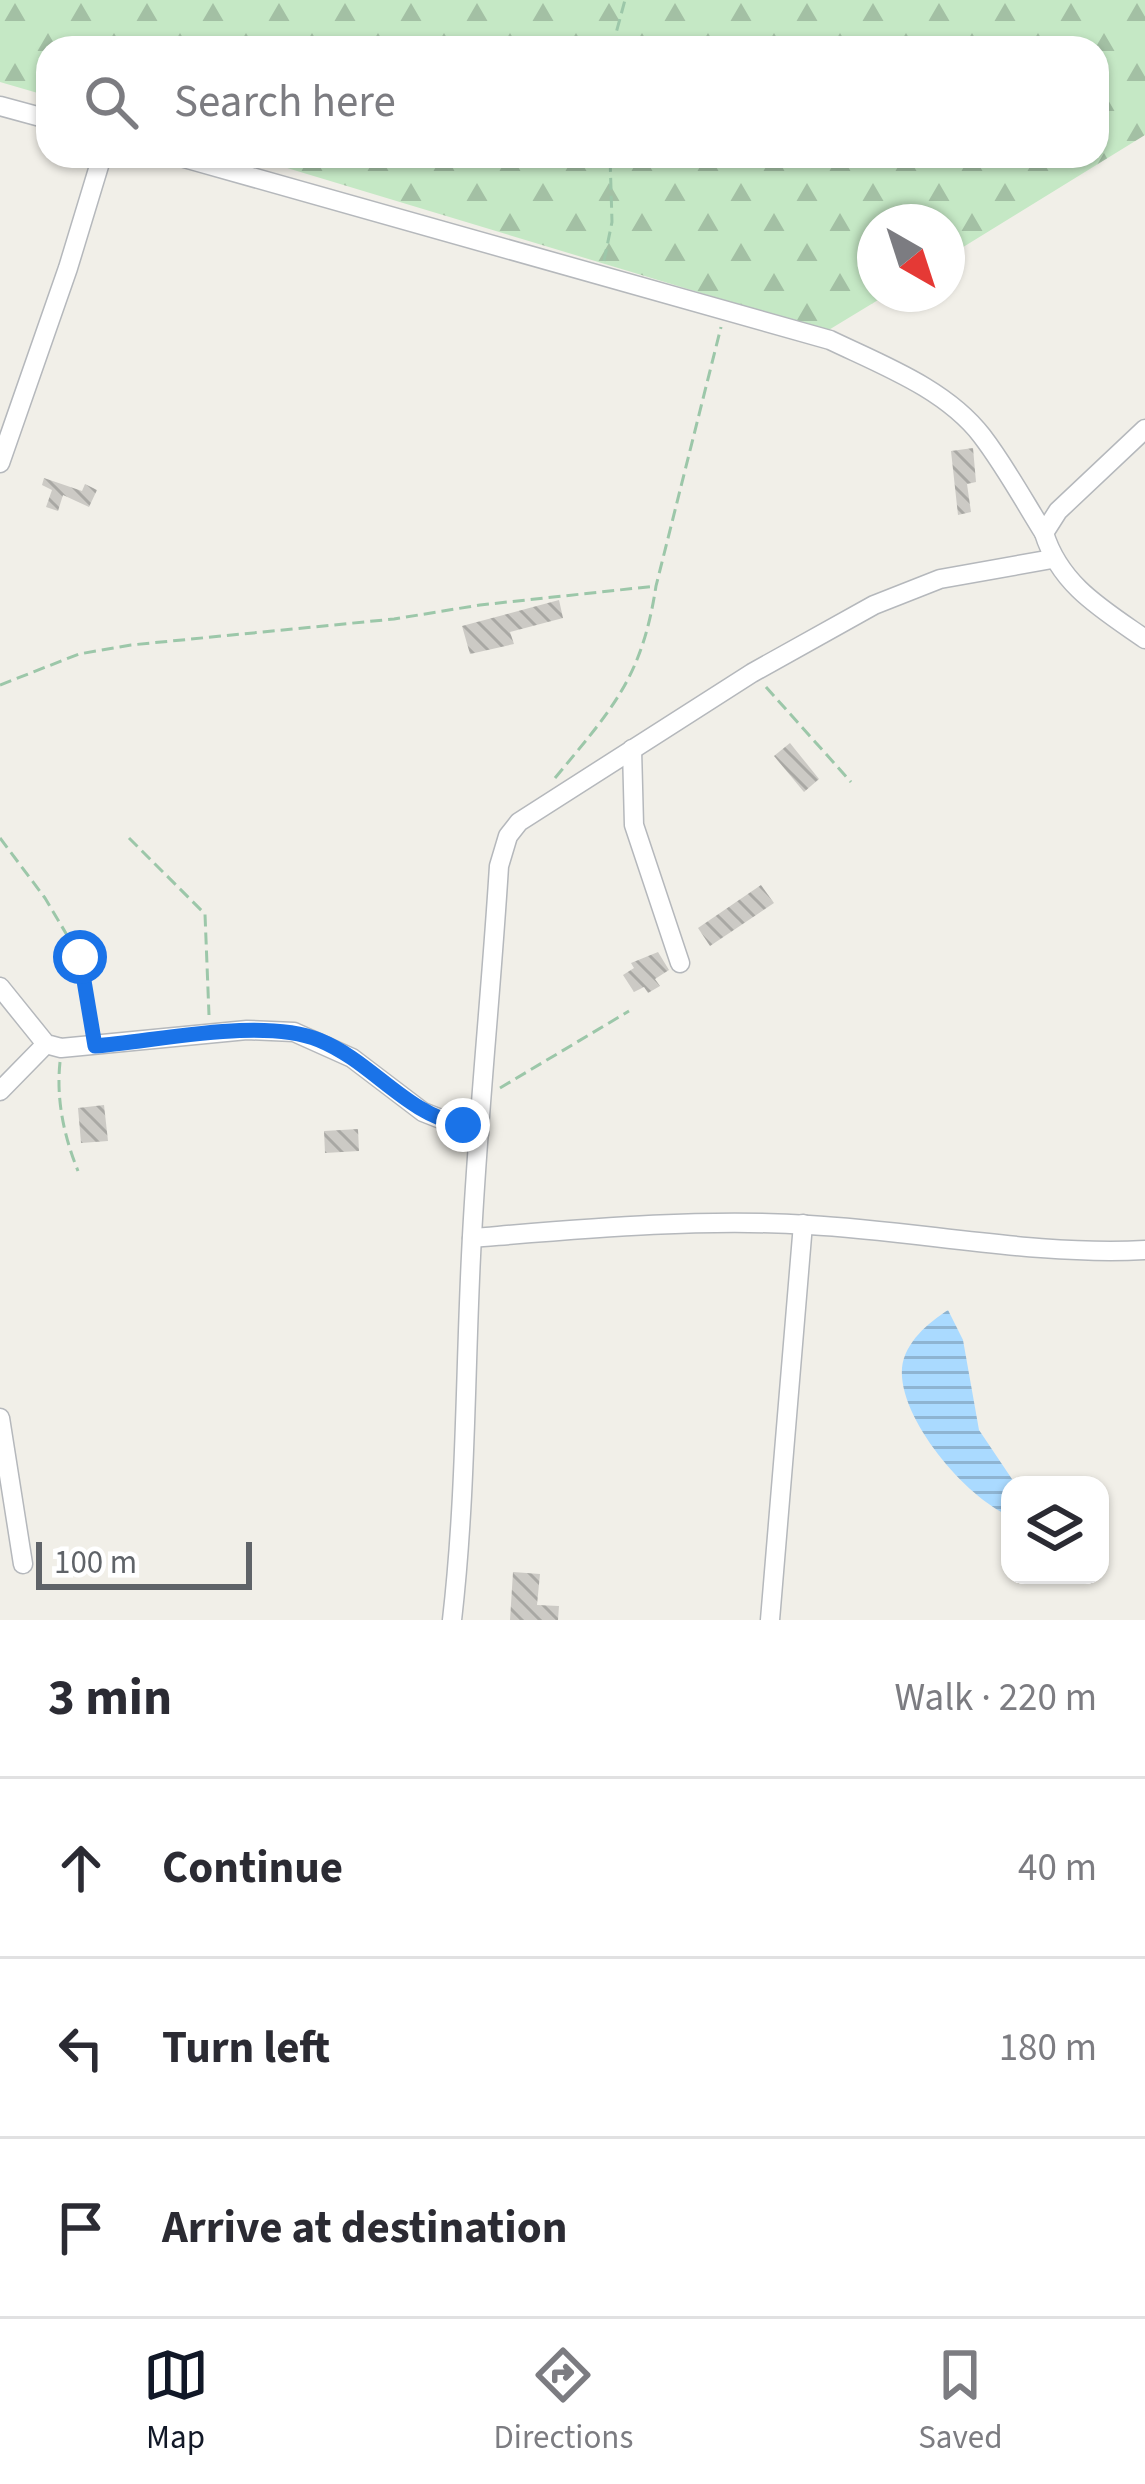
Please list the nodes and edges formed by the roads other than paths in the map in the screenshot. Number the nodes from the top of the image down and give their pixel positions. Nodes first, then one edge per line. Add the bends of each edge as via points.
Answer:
1 (0, 106) edge
2 (36, 116) edge
3 (98, 168) edge
4 (220, 168) edge
5 (0, 386) edge
6 (22, 394) junction
7 (1145, 429) edge
8 (0, 463) edge
9 (1043, 533) junction
10 (1052, 559) junction
11 (1145, 639) edge
12 (632, 749) junction
13 (680, 963) dead end
14 (0, 987) edge
15 (54, 1046) junction
16 (0, 1091) edge
17 (479, 1134) junction
18 (803, 1224) junction
19 (472, 1238) junction
20 (1145, 1250) edge
21 (0, 1418) edge
22 (23, 1564) dead end
23 (452, 1620) edge
24 (770, 1620) edge

1 - 2 street
3 - 6 street
4 - 9 street via 830,340 904,376 980,433
5 - 6 street
6 - 8 street
7 - 9 street
9 - 10 street
10 - 11 street via 1071,584
10 - 12 street via 940,579 874,605
12 - 13 street via 634,825
12 - 17 street via 508,836
14 - 15 street
15 - 16 street
15 - 17 street via 294,1032 352,1058 423,1112
17 - 19 street
18 - 19 street
18 - 20 street via 1085,1253
18 - 24 street
19 - 23 street
21 - 22 street

